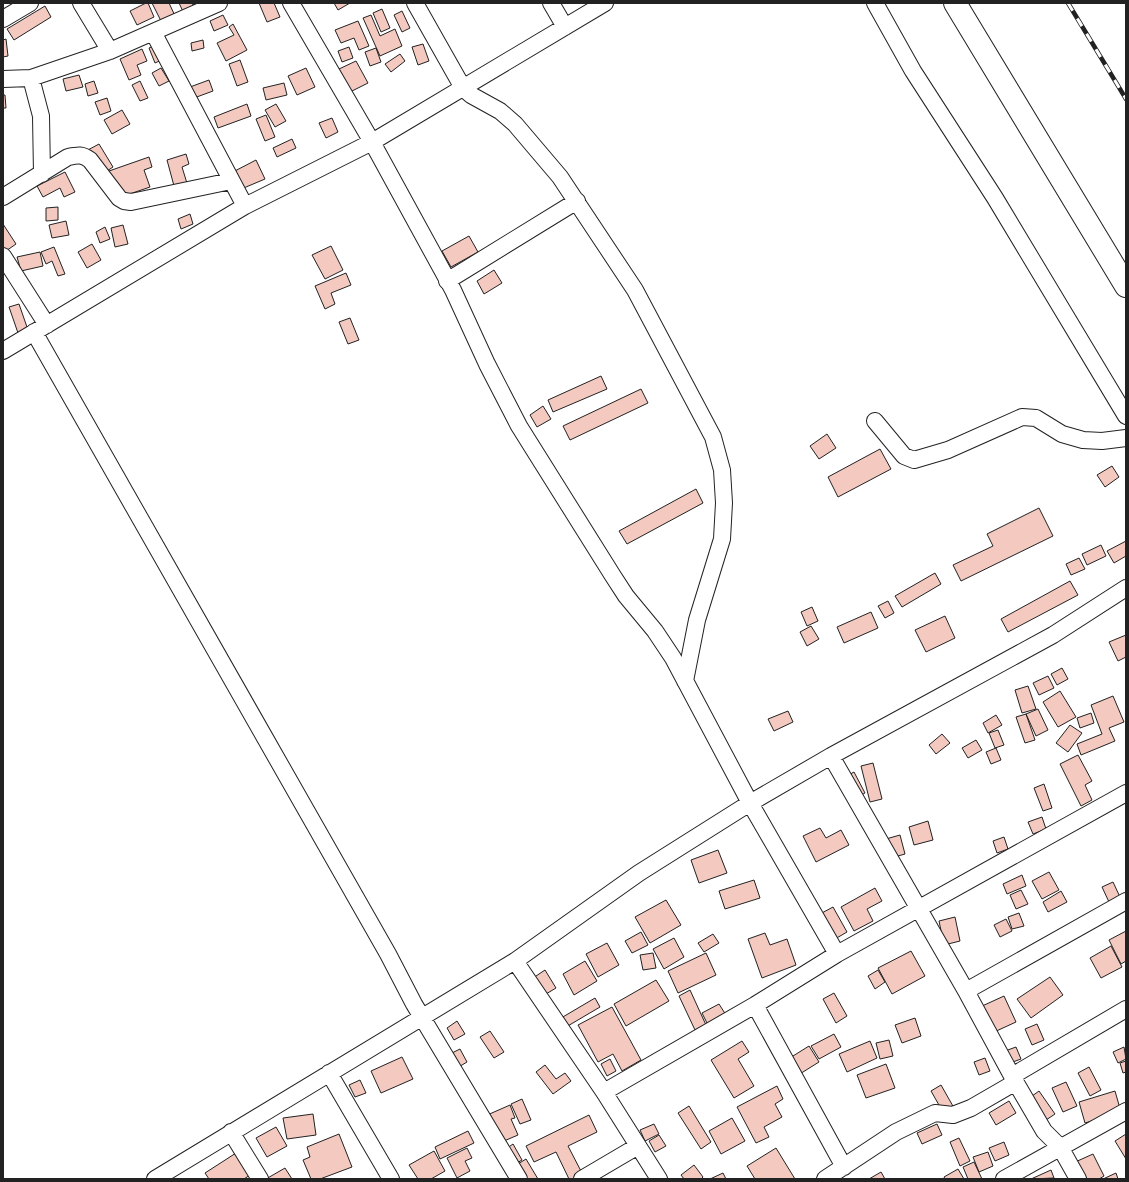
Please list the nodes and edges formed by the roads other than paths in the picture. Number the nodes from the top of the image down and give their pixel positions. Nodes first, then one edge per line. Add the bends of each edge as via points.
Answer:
1 (30, 3) edge
2 (81, 3) edge
3 (219, 3) edge
4 (291, 3) edge
5 (415, 3) edge
6 (551, 3) edge
7 (604, 3) edge
8 (874, 3) edge
9 (955, 3) edge
10 (3, 19) edge
11 (566, 27) junction
12 (153, 32) junction
13 (110, 51) junction
14 (31, 78) junction
15 (3, 79) edge
16 (463, 88) junction
17 (372, 142) junction
18 (42, 174) junction
19 (231, 181) junction
20 (3, 197) edge
21 (577, 201) junction
22 (245, 206) junction
23 (3, 256) edge
24 (448, 281) junction
25 (1126, 286) edge
26 (40, 328) junction
27 (3, 351) edge
28 (1126, 416) edge
29 (875, 421) dead end
30 (1126, 438) edge
31 (1126, 588) edge
32 (685, 681) junction
33 (831, 756) junction
34 (1126, 793) edge
35 (750, 803) junction
36 (1126, 901) edge
37 (919, 908) junction
38 (837, 954) junction
39 (515, 961) junction
40 (966, 991) junction
41 (755, 1005) junction
42 (1126, 1009) edge
43 (422, 1018) junction
44 (329, 1073) junction
45 (1014, 1079) junction
46 (604, 1092) junction
47 (1126, 1111) edge
48 (231, 1132) junction
49 (638, 1146) junction
50 (1060, 1147) junction
51 (844, 1167) junction
52 (829, 1178) edge
53 (155, 1179) edge
54 (260, 1179) edge
55 (391, 1179) edge
56 (519, 1179) edge
57 (582, 1179) edge
58 (659, 1179) edge
59 (1004, 1179) edge
60 (1078, 1179) edge

1 - 10 street
2 - 13 street
3 - 12 street
4 - 17 street
5 - 16 street
6 - 11 street
7 - 11 street
8 - 28 street via 913,71 995,198
9 - 25 street
11 - 16 street
12 - 13 street
12 - 19 street
13 - 14 street
14 - 15 street
14 - 18 street via 41,116
16 - 17 street
16 - 21 street via 500,111 515,124
17 - 22 street
17 - 24 street
18 - 19 street via 68,158 84,156 90,160 119,198 131,202
18 - 20 street
19 - 22 street
21 - 24 street
21 - 32 street via 635,290 713,437 722,470 722,539 697,620
22 - 26 street
23 - 26 street
24 - 32 street via 519,426 626,596 655,631
26 - 27 street
26 - 43 street
29 - 30 street via 904,456 914,460 948,450 1022,417 1036,418 1062,434 1082,440
31 - 33 street via 1053,635
32 - 35 street
33 - 35 street
33 - 37 street
34 - 37 street
35 - 38 street
35 - 39 street via 639,873
36 - 40 street
37 - 38 street
37 - 40 street
38 - 41 street
39 - 43 street
39 - 46 street
40 - 45 street
41 - 46 street
41 - 51 street
42 - 45 street
43 - 44 street
43 - 56 street
44 - 48 street
44 - 55 street
45 - 50 street via 1044,1131
45 - 51 street via 971,1108 953,1115 941,1112 930,1115 896,1132
46 - 49 street
47 - 50 street
48 - 53 street
48 - 54 street
49 - 57 street
49 - 58 street
50 - 59 street
50 - 60 street
51 - 52 street

